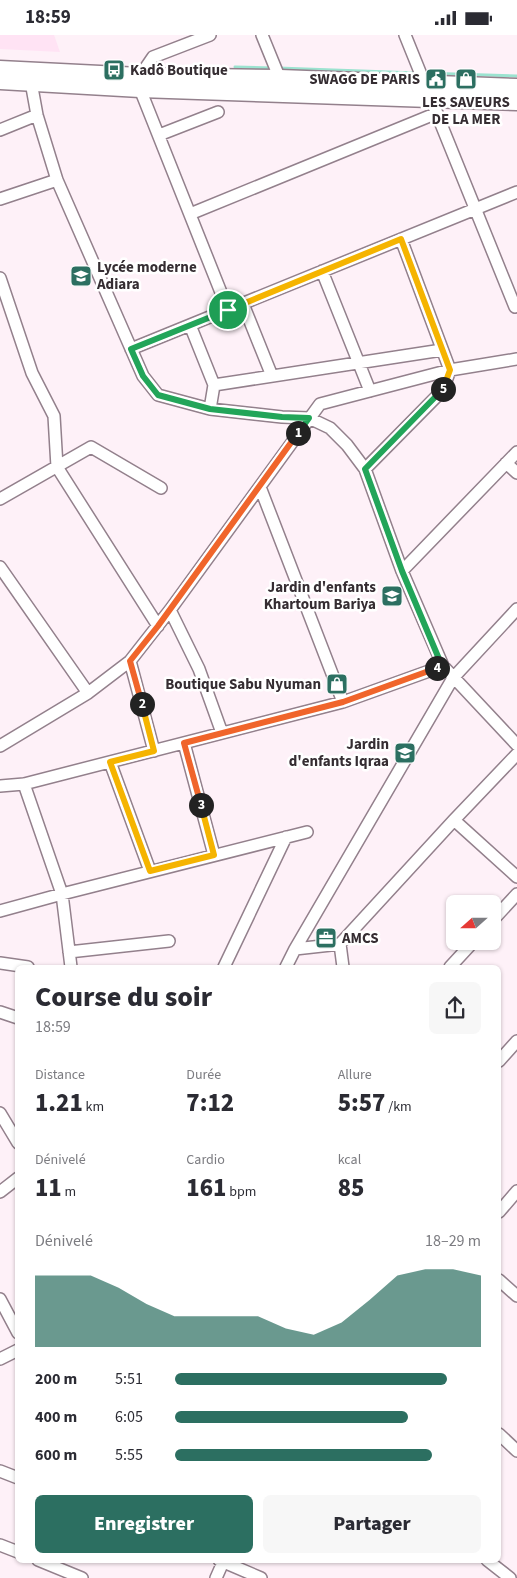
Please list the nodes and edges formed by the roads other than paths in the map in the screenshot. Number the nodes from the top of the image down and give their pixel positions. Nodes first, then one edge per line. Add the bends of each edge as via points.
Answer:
1 (210, 35) edge
2 (262, 35) edge
3 (405, 35) edge
4 (0, 69) edge
5 (0, 81) edge
6 (31, 82) junction
7 (140, 82) junction
8 (282, 86) junction
9 (517, 87) edge
10 (427, 91) junction
11 (517, 102) edge
12 (218, 112) dead end
13 (437, 113) junction
14 (37, 115) junction
15 (0, 130) edge
16 (158, 135) junction
17 (57, 179) junction
18 (517, 192) edge
19 (0, 199) edge
20 (476, 209) junction
21 (190, 214) junction
22 (401, 239) junction
23 (322, 271) junction
24 (0, 278) edge
25 (243, 303) junction
26 (515, 307) dead end
27 (228, 310) junction
28 (190, 325) junction
29 (131, 349) junction
30 (442, 350) junction
31 (517, 359) edge
32 (359, 363) junction
33 (450, 370) junction
34 (272, 376) junction
35 (214, 385) junction
36 (370, 391) junction
37 (210, 409) junction
38 (309, 418) junction
39 (517, 452) edge
40 (506, 463) junction
41 (56, 467) junction
42 (365, 469) junction
43 (517, 473) edge
44 (260, 487) junction
45 (161, 488) dead end
46 (0, 499) edge
47 (0, 567) edge
48 (402, 571) junction
49 (517, 609) edge
50 (170, 610) junction
51 (158, 626) junction
52 (130, 661) junction
53 (442, 666) junction
54 (453, 677) junction
55 (88, 693) junction
56 (343, 702) junction
57 (222, 733) junction
58 (1, 741) edge
59 (184, 743) junction
60 (517, 745) edge
61 (154, 751) junction
62 (517, 754) edge
63 (110, 762) junction
64 (24, 784) junction
65 (0, 787) edge
66 (454, 820) junction
67 (307, 832) dead end
68 (286, 837) junction
69 (214, 855) junction
70 (150, 871) junction
71 (517, 877) edge
72 (62, 894) junction
73 (517, 894) edge
74 (0, 911) edge
75 (501, 911) edge
76 (170, 941) dead end
77 (340, 945) junction
78 (295, 949) junction
79 (466, 950) edge
80 (69, 953) junction
81 (0, 963) edge
82 (15, 965) edge
83 (71, 965) edge
84 (225, 965) edge
85 (287, 965) edge
86 (343, 965) edge
87 (452, 965) edge
88 (0, 1012) edge
89 (15, 1017) edge
90 (517, 1041) edge
91 (501, 1059) edge
92 (0, 1113) edge
93 (15, 1138) edge
94 (15, 1180) edge
95 (517, 1191) edge
96 (0, 1192) edge
97 (501, 1210) edge
98 (501, 1282) edge
99 (517, 1296) edge
100 (0, 1299) edge
101 (15, 1327) edge
102 (15, 1352) edge
103 (0, 1359) edge
104 (501, 1436) edge
105 (517, 1451) edge
106 (0, 1471) edge
107 (15, 1477) edge
108 (0, 1545) edge
109 (15, 1551) edge
110 (45, 1563) edge
111 (221, 1563) edge
112 (227, 1563) edge
113 (491, 1563) edge
114 (82, 1578) edge
115 (216, 1578) edge
116 (261, 1578) edge
117 (510, 1578) edge

1 - 7 street via 153,57
2 - 8 street
3 - 10 street
4 - 7 main road
5 - 6 main road
6 - 7 main road
6 - 14 street
7 - 8 main road
7 - 16 street
8 - 10 main road
9 - 10 main road
10 - 11 main road
10 - 13 street
12 - 16 street
13 - 20 street
13 - 21 street
14 - 15 street
14 - 17 street
16 - 21 street
17 - 19 street
17 - 29 street
18 - 20 street
20 - 22 street
20 - 26 street
21 - 27 street
22 - 23 street
22 - 30 street
23 - 25 street
23 - 32 street
24 - 41 street via 32,373 54,416
25 - 27 street
25 - 34 street
27 - 28 street
28 - 29 street
28 - 35 street
29 - 37 street via 143,376 158,395
30 - 32 street
30 - 33 street
31 - 33 street
32 - 34 street
32 - 36 street
33 - 36 street
33 - 42 street via 442,390
34 - 35 street
35 - 37 street
36 - 38 street via 320,404
37 - 38 street
38 - 42 street via 330,428
38 - 44 street
39 - 40 street
40 - 43 street
40 - 48 street
41 - 45 street via 91,447
41 - 46 street
41 - 51 street
42 - 48 street
44 - 50 street
44 - 56 street
47 - 55 street
48 - 53 street
49 - 54 street
50 - 51 street
50 - 57 street via 199,669
51 - 52 street
52 - 55 street
52 - 61 street
53 - 54 street
53 - 56 street
54 - 60 street
54 - 78 street
55 - 58 street
56 - 57 street
57 - 59 street
59 - 61 street
59 - 69 street
61 - 63 street
62 - 66 street
63 - 64 street
63 - 70 street
64 - 65 street
64 - 72 street
66 - 71 street
66 - 77 street
67 - 68 street
68 - 69 street
68 - 84 street
69 - 70 street
70 - 72 street
72 - 74 street
72 - 80 street
73 - 75 street
76 - 80 street
77 - 78 street
77 - 86 street
78 - 85 street
79 - 87 street
80 - 83 street
81 - 82 street
88 - 89 street
90 - 91 street
92 - 93 street
94 - 96 street
95 - 97 street
98 - 99 street
100 - 101 street
102 - 103 street
104 - 105 street
106 - 107 street
108 - 109 street
110 - 114 street
111 - 115 street
112 - 116 street
113 - 117 street

